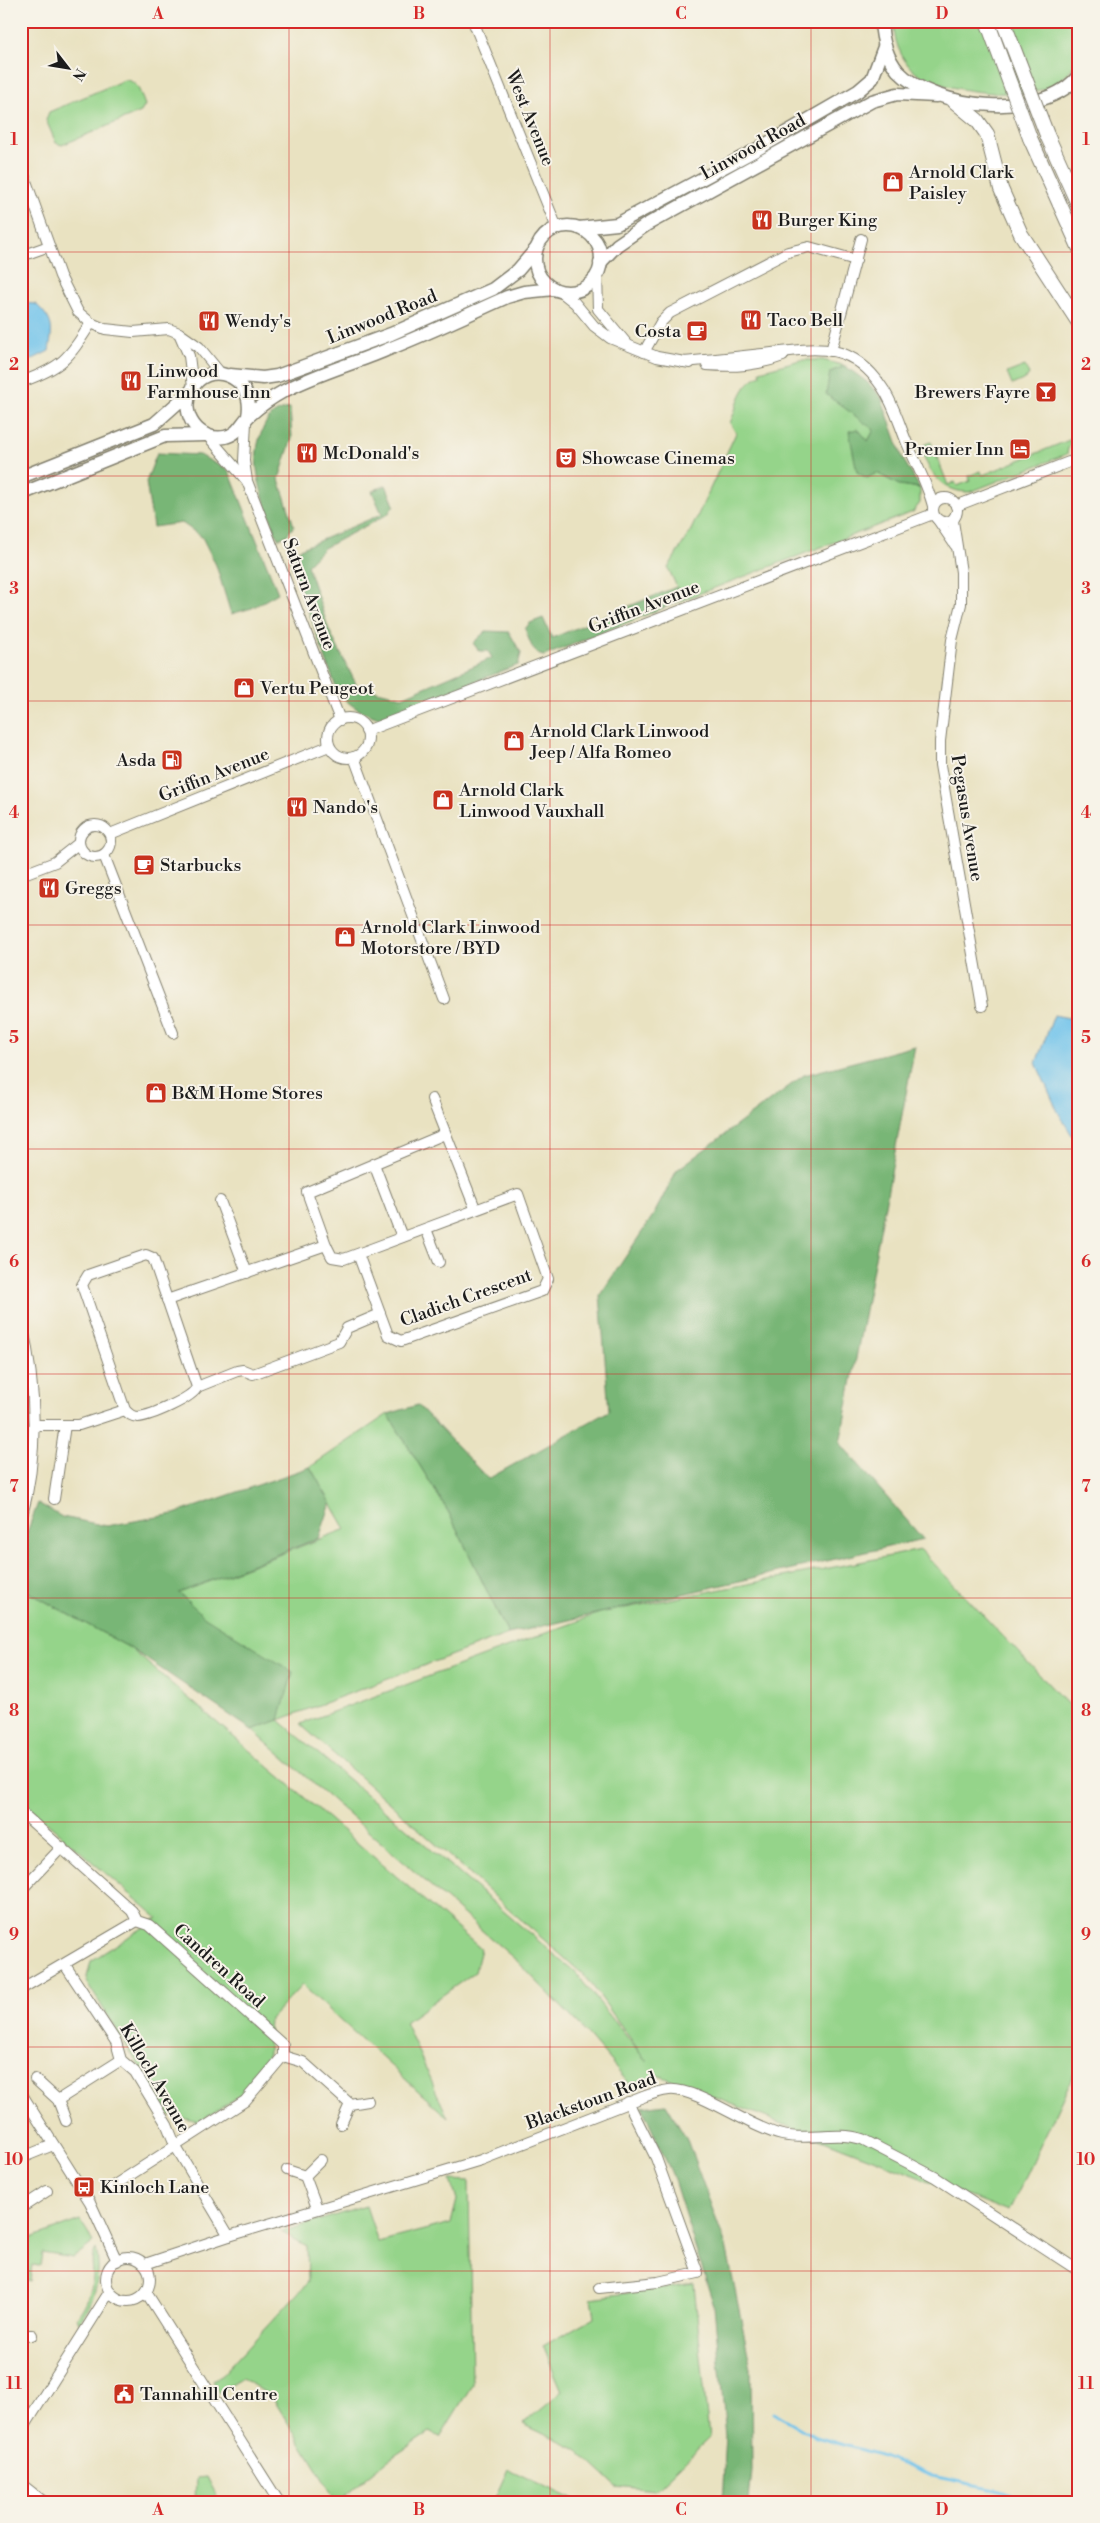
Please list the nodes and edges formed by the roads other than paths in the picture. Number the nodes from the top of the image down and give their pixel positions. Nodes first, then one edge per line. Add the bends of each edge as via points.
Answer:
1 (473, 21) edge
2 (875, 21) edge
3 (881, 21) edge
4 (987, 21) edge
5 (1003, 21) edge
6 (883, 42) junction
7 (1079, 75) edge
8 (936, 96) junction
9 (954, 101) junction
10 (21, 167) edge
11 (1079, 206) edge
12 (557, 228) junction
13 (579, 228) junction
14 (861, 240) dead end
15 (49, 246) junction
16 (1079, 247) edge
17 (536, 249) junction
18 (21, 256) edge
19 (856, 260) junction
20 (598, 268) junction
21 (557, 290) junction
22 (91, 323) junction
23 (1079, 323) edge
24 (179, 333) junction
25 (626, 344) junction
26 (831, 351) junction
27 (644, 352) junction
28 (223, 374) junction
29 (21, 382) edge
30 (192, 389) junction
31 (247, 419) junction
32 (207, 435) junction
33 (1069, 462) dead end
34 (21, 477) edge
35 (925, 478) junction
36 (247, 480) junction
37 (21, 494) edge
38 (953, 506) junction
39 (935, 513) junction
40 (956, 546) junction
41 (340, 720) junction
42 (366, 731) junction
43 (329, 746) junction
44 (354, 757) junction
45 (110, 834) junction
46 (79, 844) junction
47 (104, 855) junction
48 (21, 875) edge
49 (444, 999) dead end
50 (982, 1006) dead end
51 (173, 1033) dead end
52 (432, 1100) dead end
53 (445, 1134) junction
54 (374, 1164) junction
55 (220, 1201) dead end
56 (475, 1208) junction
57 (426, 1229) junction
58 (402, 1237) junction
59 (326, 1245) junction
60 (358, 1254) junction
61 (439, 1262) dead end
62 (246, 1273) junction
63 (167, 1300) junction
64 (380, 1314) junction
65 (21, 1320) edge
66 (24, 1350) edge
67 (197, 1387) junction
68 (125, 1410) junction
69 (34, 1425) junction
70 (65, 1425) junction
71 (54, 1498) dead end
72 (21, 1520) edge
73 (21, 1812) edge
74 (62, 1847) junction
75 (21, 1890) edge
76 (137, 1921) junction
77 (65, 1965) junction
78 (21, 1989) edge
79 (283, 2056) junction
80 (121, 2060) junction
81 (35, 2079) dead end
82 (21, 2093) edge
83 (58, 2100) junction
84 (368, 2101) dead end
85 (628, 2102) junction
86 (350, 2104) junction
87 (66, 2121) dead end
88 (341, 2124) dead end
89 (53, 2145) junction
90 (176, 2147) junction
91 (21, 2158) edge
92 (321, 2160) dead end
93 (287, 2170) dead end
94 (305, 2176) junction
95 (110, 2188) dead end
96 (47, 2191) dead end
97 (21, 2208) edge
98 (317, 2208) junction
99 (229, 2236) junction
100 (117, 2260) junction
101 (144, 2264) junction
102 (1079, 2271) edge
103 (599, 2288) dead end
104 (110, 2291) junction
105 (146, 2292) junction
106 (21, 2335) edge
107 (32, 2335) dead end
108 (21, 2432) edge
109 (21, 2484) edge
110 (44, 2502) edge
111 (279, 2502) edge

1 - 12 street, West Avenue
2 - 6 street
3 - 6 main road
4 - 16 highway, bridge via 1030,138
5 - 11 highway, bridge via 1047,135
6 - 8 main road via 898,71
6 - 13 main road, Linwood Road via 872,78 858,92 617,224
7 - 9 main road via 1052,97 1026,104
8 - 9 main road
8 - 20 main road, Linwood Road via 897,94 872,101 646,225 617,245
9 - 23 highway via 977,120 986,134 1001,189 1021,234
10 - 15 street
12 - 13 main road
12 - 17 main road via 541,240
13 - 20 main road via 596,242 600,252
14 - 19 street
15 - 18 street
15 - 22 street via 78,312
17 - 21 main road via 537,270 542,279
17 - 28 main road, Linwood Road via 518,270 493,289 391,334 277,376
19 - 26 street
19 - 27 street via 809,247 788,252 670,313
20 - 21 main road via 590,283 580,289
20 - 25 street via 598,309
21 - 25 street via 575,303 602,334
21 - 31 main road, Linwood Road via 524,292 507,297 398,346 284,391
22 - 24 street via 105,329 133,332 169,328
22 - 29 street via 73,352 59,366
24 - 28 street via 199,347
24 - 30 street via 188,356
25 - 27 street
26 - 27 street via 803,348 683,362
26 - 35 street via 854,359 882,386
28 - 30 main road via 204,377
28 - 31 main road via 243,386 250,406
30 - 32 main road via 188,412 197,429
30 - 34 main road via 154,424
31 - 32 main road via 236,432 226,437
31 - 36 street, Saturn Avenue via 244,460
32 - 36 street, Saturn Avenue
32 - 37 main road via 166,436
33 - 38 street
35 - 38 street
35 - 39 street
36 - 41 street, Saturn Avenue
38 - 39 street via 941,498
38 - 39 street via 950,520
38 - 40 street, Pegasus Avenue
39 - 40 street
39 - 42 street, Griffin Avenue
40 - 50 street, Pegasus Avenue via 961,572 961,604 952,640 940,764
41 - 42 street via 357,720
41 - 43 street via 330,729
42 - 44 street via 366,746
43 - 44 street via 341,757
43 - 45 street, Griffin Avenue
44 - 49 street
45 - 46 street via 103,826 89,826 81,834
45 - 47 street via 112,844
46 - 47 street via 88,856
46 - 48 street via 55,862
47 - 51 street
52 - 53 street
53 - 54 street
53 - 56 street
54 - 58 street
54 - 59 street via 307,1192
55 - 62 street
56 - 57 street
56 - 64 street, Cladich Crescent via 518,1194 548,1279 542,1291 401,1340 388,1335
57 - 58 street
57 - 61 street
58 - 60 street
59 - 60 street via 332,1256 344,1259
59 - 62 street
60 - 64 street, Cladich Crescent
62 - 63 street
63 - 67 street
63 - 68 street via 153,1258 146,1255 88,1275 82,1285
64 - 67 street via 347,1328 339,1342 299,1359 253,1374 237,1371
65 - 66 street
66 - 69 street via 33,1382
67 - 68 street via 183,1400 139,1417 131,1416
68 - 70 street via 79,1425
69 - 70 street
69 - 72 street via 34,1459
70 - 71 street
73 - 74 street, Candren Road
74 - 75 street
74 - 76 street, Candren Road via 132,1911
76 - 77 street
76 - 79 street, Candren Road via 149,1925 283,2045
77 - 78 street
77 - 80 street, Killoch Avenue via 116,2042
79 - 86 street via 303,2062
79 - 90 street via 244,2101
80 - 83 street
80 - 90 street, Killoch Avenue via 135,2072 167,2125
81 - 83 street
82 - 89 street
83 - 87 street
84 - 86 street
85 - 98 street, Blackstoun Road via 481,2160
85 - 102 street, Blackstoun Road via 670,2090 689,2092 762,2130 785,2136 850,2135 935,2177
85 - 103 street via 656,2158 698,2273 658,2282
86 - 88 street
89 - 91 street
89 - 100 street via 90,2202
90 - 95 street
90 - 99 street, Killoch Avenue
92 - 94 street
93 - 94 street
94 - 98 street
96 - 97 street
98 - 99 street, Blackstoun Road
99 - 101 street, Blackstoun Road
100 - 101 street via 131,2257
100 - 104 street via 106,2276
101 - 105 street via 150,2278
104 - 105 street via 120,2300 127,2301 135,2300
104 - 108 street
105 - 111 street
106 - 107 street
109 - 110 street

